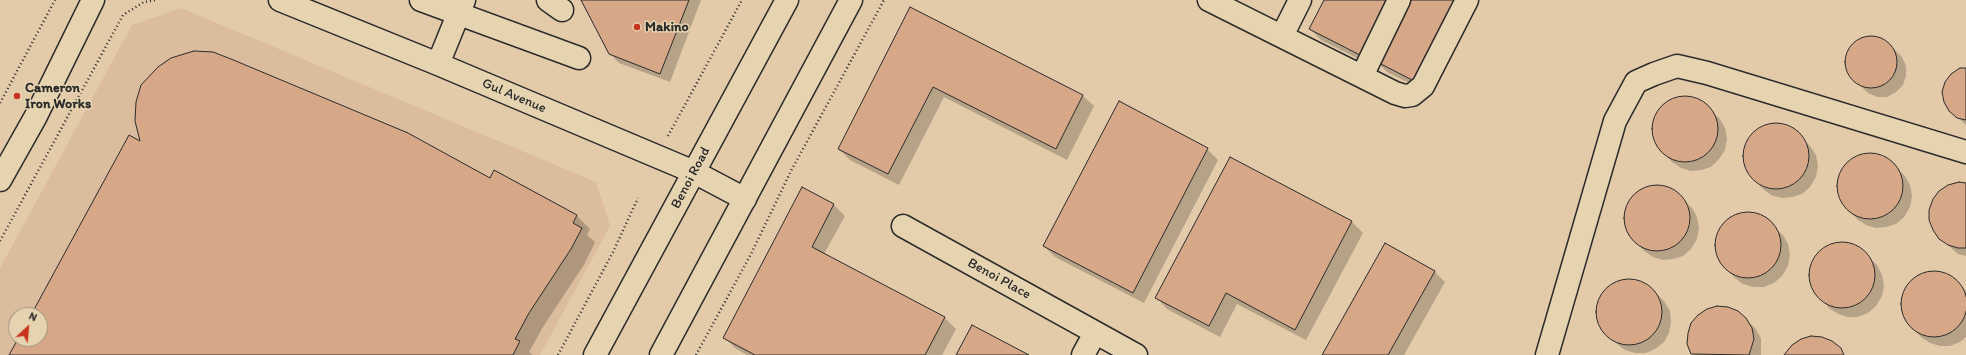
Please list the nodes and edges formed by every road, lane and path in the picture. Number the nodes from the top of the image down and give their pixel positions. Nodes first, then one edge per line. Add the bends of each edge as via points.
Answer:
1 (55, 0) edge
2 (94, 0) edge
3 (155, 0) edge
4 (280, 0) edge
5 (421, 0) edge
6 (742, 0) edge
7 (787, 0) edge
8 (851, 0) edge
9 (884, 0) edge
10 (1209, 0) edge
11 (1300, 0) edge
12 (1399, 0) edge
13 (1467, 0) edge
14 (143, 1) edge
15 (461, 7) edge
16 (1282, 36) junction
17 (579, 58) dead end
18 (438, 64) junction
19 (1362, 76) junction
20 (0, 103) edge
21 (668, 136) dead end
22 (1966, 152) edge
23 (694, 172) junction
24 (0, 180) edge
25 (638, 198) dead end
26 (745, 199) junction
27 (903, 226) dead end
28 (0, 241) edge
29 (1095, 333) junction
30 (558, 355) edge
31 (595, 355) edge
32 (661, 355) edge
33 (696, 355) edge
34 (1083, 355) edge
35 (1136, 355) edge
36 (1547, 355) edge

1 - 20 path
2 - 24 street via 36,116
3 - 14 path
4 - 18 street, Gul Avenue
5 - 15 street
6 - 21 path
7 - 23 street, Benoi Road
8 - 26 street
9 - 33 path via 791,171 751,254
10 - 16 street
11 - 16 street
12 - 19 street
13 - 19 street via 1418,92 1405,96
14 - 28 path via 123,15
15 - 17 street
15 - 18 street
16 - 19 street
18 - 23 street, Gul Avenue
22 - 36 street via 1677,66 1636,82 1615,121
23 - 26 street, Gul Avenue
23 - 31 street, Benoi Road
25 - 30 path via 613,252
26 - 32 street
27 - 29 street, Benoi Place
29 - 34 street
29 - 35 street, Benoi Place

